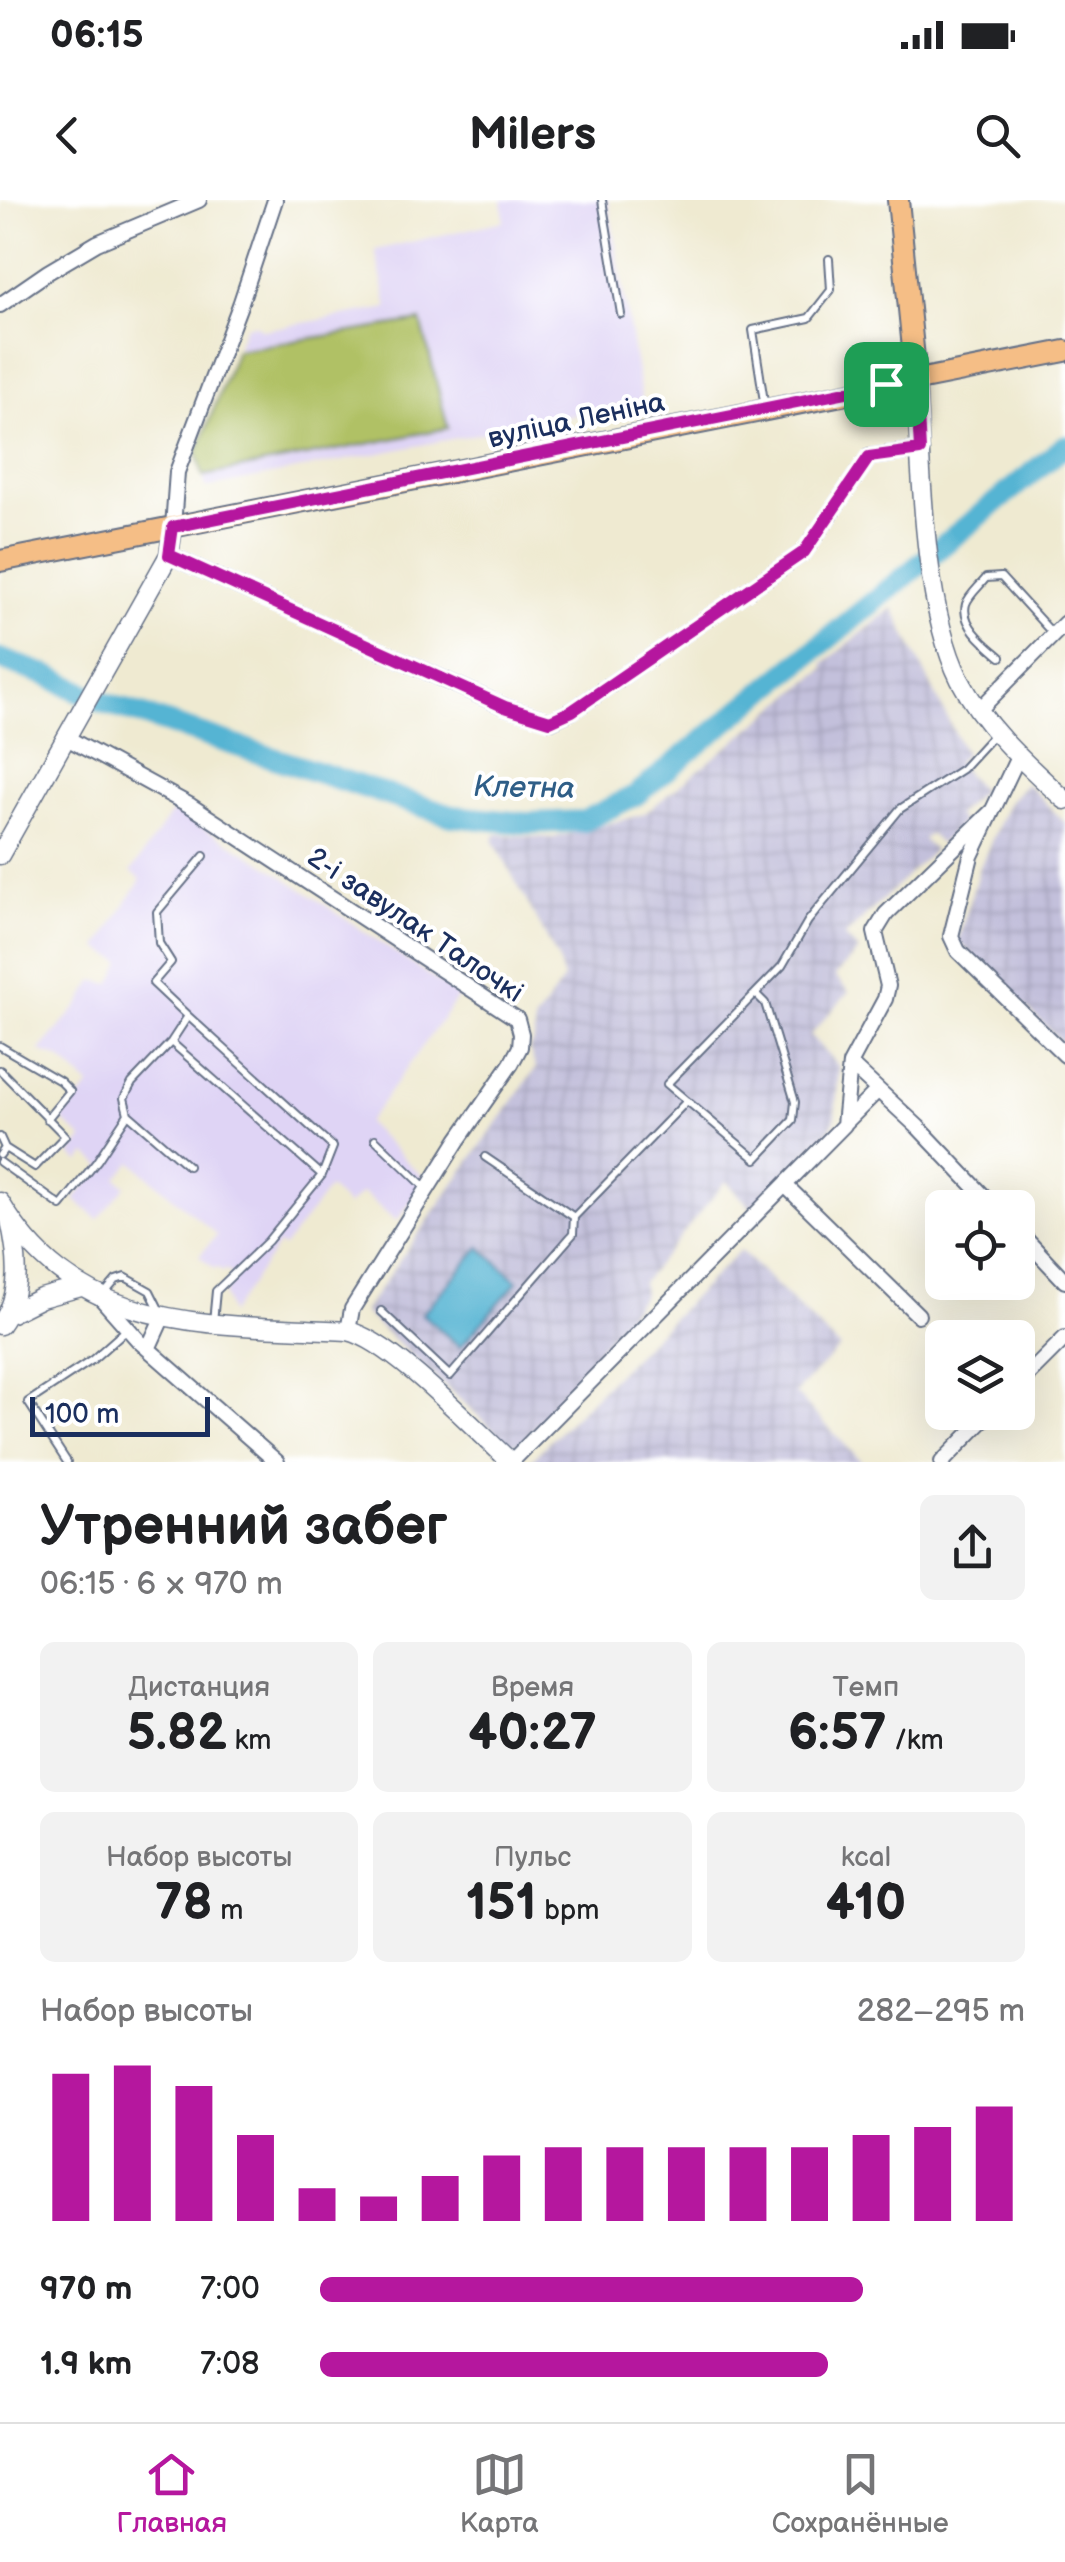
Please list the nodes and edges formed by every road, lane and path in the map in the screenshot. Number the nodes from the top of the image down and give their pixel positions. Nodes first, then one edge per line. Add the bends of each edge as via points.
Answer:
1 (199, 200) edge
2 (275, 200) edge
3 (602, 200) edge
4 (900, 200) edge
5 (829, 259) dead end
6 (0, 305) edge
7 (622, 314) dead end
8 (1065, 351) edge
9 (916, 378) junction
10 (766, 409) junction
11 (920, 450) junction
12 (173, 527) junction
13 (169, 555) junction
14 (0, 561) edge
15 (1059, 629) edge
16 (1001, 658) dead end
17 (979, 710) junction
18 (996, 732) junction
19 (67, 738) junction
20 (1018, 757) junction
21 (1064, 796) edge
22 (992, 811) junction
23 (0, 855) edge
24 (204, 856) dead end
25 (756, 994) junction
26 (188, 1016) junction
27 (171, 1042) junction
28 (0, 1046) edge
29 (1065, 1055) edge
30 (850, 1064) junction
31 (0, 1070) edge
32 (878, 1090) junction
33 (687, 1101) junction
34 (128, 1114) junction
35 (47, 1119) junction
36 (844, 1124) junction
37 (0, 1137) edge
38 (375, 1139) dead end
39 (2, 1155) edge
40 (486, 1157) dead end
41 (188, 1166) dead end
42 (322, 1175) junction
43 (786, 1186) junction
44 (976, 1190) edge
45 (429, 1191) junction
46 (0, 1202) edge
47 (574, 1217) junction
48 (10, 1219) junction
49 (1035, 1250) edge
50 (1065, 1281) edge
51 (81, 1287) junction
52 (101, 1298) junction
53 (381, 1310) dead end
54 (918, 1315) dead end
55 (163, 1316) junction
56 (4, 1320) edge
57 (213, 1323) junction
58 (128, 1328) junction
59 (348, 1331) junction
60 (1065, 1338) edge
61 (148, 1349) junction
62 (1035, 1369) edge
63 (973, 1430) edge
64 (66, 1462) edge
65 (276, 1462) edge
66 (511, 1462) edge
67 (942, 1462) edge

1 - 6 street via 98,243
2 - 12 street via 177,472
3 - 7 lane
4 - 9 main road
5 - 10 lane via 831,290 809,318 753,330
8 - 9 main road, вуліца Леніна
9 - 10 main road, вуліца Леніна
9 - 11 street
10 - 12 main road, вуліца Леніна
11 - 13 street via 869,457 804,552 550,721 505,707
11 - 17 street via 944,640
12 - 13 street
12 - 14 main road, вуліца Леніна
13 - 19 street
15 - 16 lane via 1002,577 986,578 966,602 966,612 981,640
15 - 17 street
17 - 18 street
18 - 20 street
18 - 25 lane via 962,770 900,808
19 - 23 street
19 - 45 street, 2-і завулак Талочкі via 191,806 517,1019 520,1047
20 - 21 street
20 - 22 street
22 - 29 street via 971,856 950,936
22 - 30 street via 875,932 888,986
24 - 26 lane via 157,912 159,943 171,962 153,984
25 - 33 lane via 667,1084
25 - 33 lane via 765,1003 795,1102 793,1120 756,1159
26 - 27 lane
26 - 42 lane via 333,1147
27 - 34 lane via 132,1082 124,1098
27 - 42 lane
28 - 35 lane via 70,1091
30 - 32 street
30 - 36 street
31 - 35 lane
32 - 36 street
32 - 44 street
33 - 47 lane
34 - 39 lane via 60,1206
34 - 41 lane
35 - 39 lane via 65,1136 35,1167
36 - 43 street
37 - 39 lane
38 - 45 lane
40 - 47 lane
42 - 57 lane via 216,1291
43 - 54 street
43 - 66 street
45 - 59 street, 2-і завулак Талочкі via 352,1309
46 - 48 street
47 - 53 lane via 573,1234 450,1376
48 - 51 street via 47,1263
48 - 56 street via 15,1297
49 - 50 street
51 - 52 street
51 - 56 street via 41,1298
52 - 55 street
52 - 55 lane via 125,1277 150,1291
52 - 58 street
55 - 57 street
55 - 61 street
57 - 59 street
58 - 61 street
58 - 64 lane via 28,1402
59 - 66 street via 391,1353
60 - 62 street
61 - 65 street
63 - 67 street

